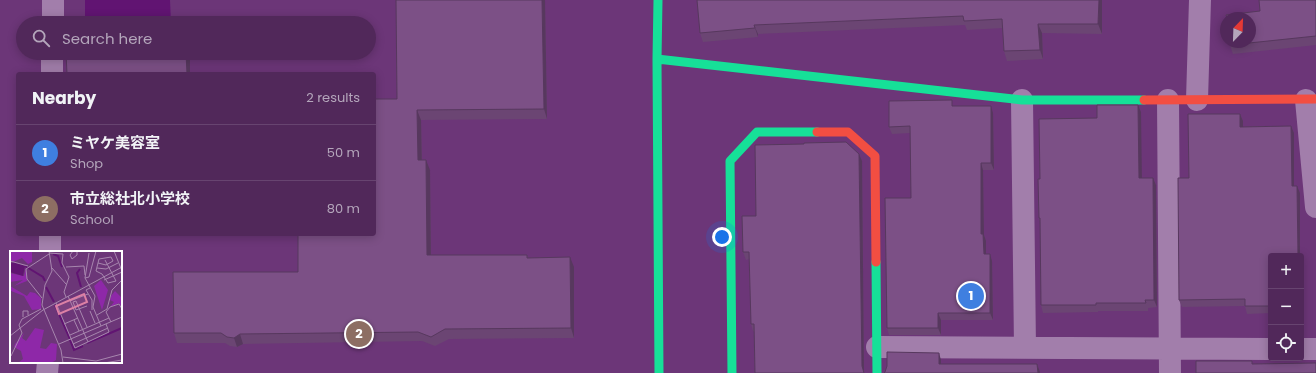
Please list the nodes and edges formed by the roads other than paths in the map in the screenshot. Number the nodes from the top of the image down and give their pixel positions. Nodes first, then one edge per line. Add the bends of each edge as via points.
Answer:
1 (53, 0) edge
2 (658, 0) edge
3 (1200, 0) edge
4 (53, 16) edge
5 (657, 59) junction
6 (52, 60) edge
7 (52, 72) edge
8 (1022, 100) junction
9 (1168, 100) junction
10 (1197, 100) junction
11 (1311, 100) edge
12 (1316, 207) edge
13 (50, 236) edge
14 (50, 251) edge
15 (877, 347) junction
16 (1025, 348) junction
17 (1170, 348) junction
18 (1268, 349) edge
19 (1304, 349) edge
20 (1316, 349) edge
21 (48, 363) edge
22 (47, 373) edge
23 (659, 373) edge
24 (732, 373) edge
25 (877, 373) edge
26 (1170, 373) edge

1 - 4 street
2 - 5 street
3 - 10 street
5 - 8 street
5 - 23 street
6 - 7 street
8 - 9 street
8 - 16 street
9 - 10 street
9 - 17 street
10 - 11 street
11 - 12 street
13 - 14 street
15 - 16 street
15 - 24 street via 875,156 848,132 757,132 730,161
15 - 25 street
16 - 17 street
17 - 18 street
17 - 26 street
19 - 20 street
21 - 22 street

